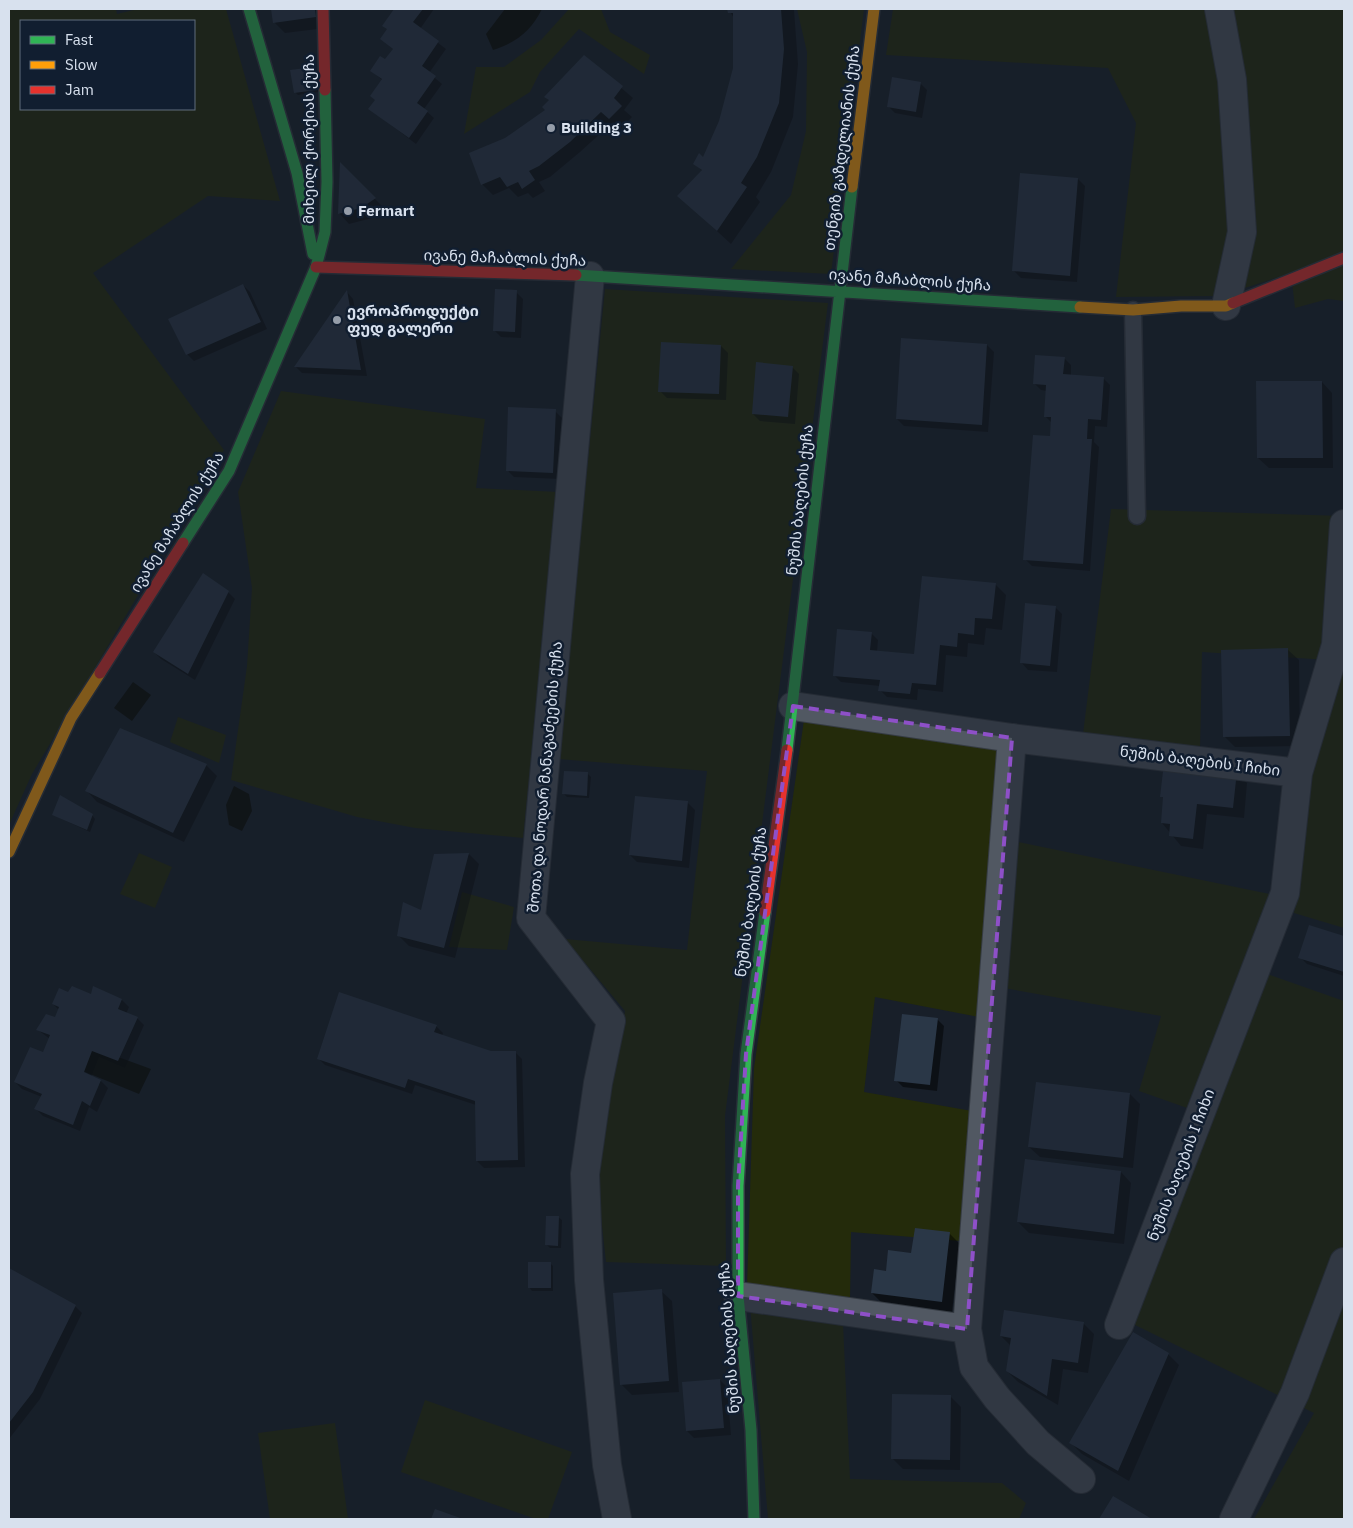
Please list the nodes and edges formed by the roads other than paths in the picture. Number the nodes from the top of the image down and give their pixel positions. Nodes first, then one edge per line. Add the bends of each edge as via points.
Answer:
1 (250, 9) edge
2 (324, 9) edge
3 (874, 9) edge
4 (1219, 9) edge
5 (1344, 258) edge
6 (316, 267) junction
7 (590, 276) junction
8 (839, 291) junction
9 (1226, 306) junction
10 (1133, 310) junction
11 (1137, 516) dead end
12 (1344, 524) edge
13 (792, 706) junction
14 (1012, 738) junction
15 (1298, 773) junction
16 (9, 852) edge
17 (1344, 1262) edge
18 (738, 1296) junction
19 (1119, 1325) dead end
20 (967, 1330) junction
21 (1081, 1479) dead end
22 (617, 1519) edge
23 (754, 1519) edge
24 (1234, 1519) edge

1 - 6 street via 297,173
2 - 6 street, მიხეილ ქორქიას ქუჩა via 325,232
3 - 8 street, თენგიზ გაზდელიანის ქუჩა
4 - 9 street via 1232,80 1242,232
5 - 9 street, ივანე მაჩაბლის ქუჩა
6 - 7 street, ივანე მაჩაბლის ქუჩა
6 - 16 street, ივანე მაჩაბლის ქუჩა via 230,471 70,718
7 - 8 street, ივანე მაჩაბლის ქუჩა
7 - 22 street, შოთა და ნოდარ მანაგაძეების ქუჩა via 531,918 611,1021 598,1083 586,1174 590,1300 607,1464
8 - 10 street, ივანე მაჩაბლის ქუჩა
8 - 13 street, ნუშის ბაღების ქუჩა
9 - 10 street, ივანე მაჩაბლის ქუჩა
10 - 11 lane
12 - 15 street via 1336,645
13 - 14 street, ნუშის ბაღების I ჩიხი
13 - 18 street, ნუშის ბაღების ქუჩა via 746,1054 738,1186
14 - 15 street, ნუშის ბაღების I ჩიხი
14 - 20 street
15 - 19 street, ნუშის ბაღების I ჩიხი via 1285,893
17 - 24 street via 1295,1393
18 - 20 street
18 - 23 street, ნუშის ბაღების ქუჩა via 751,1430
20 - 21 street via 974,1367 996,1398 1038,1443

